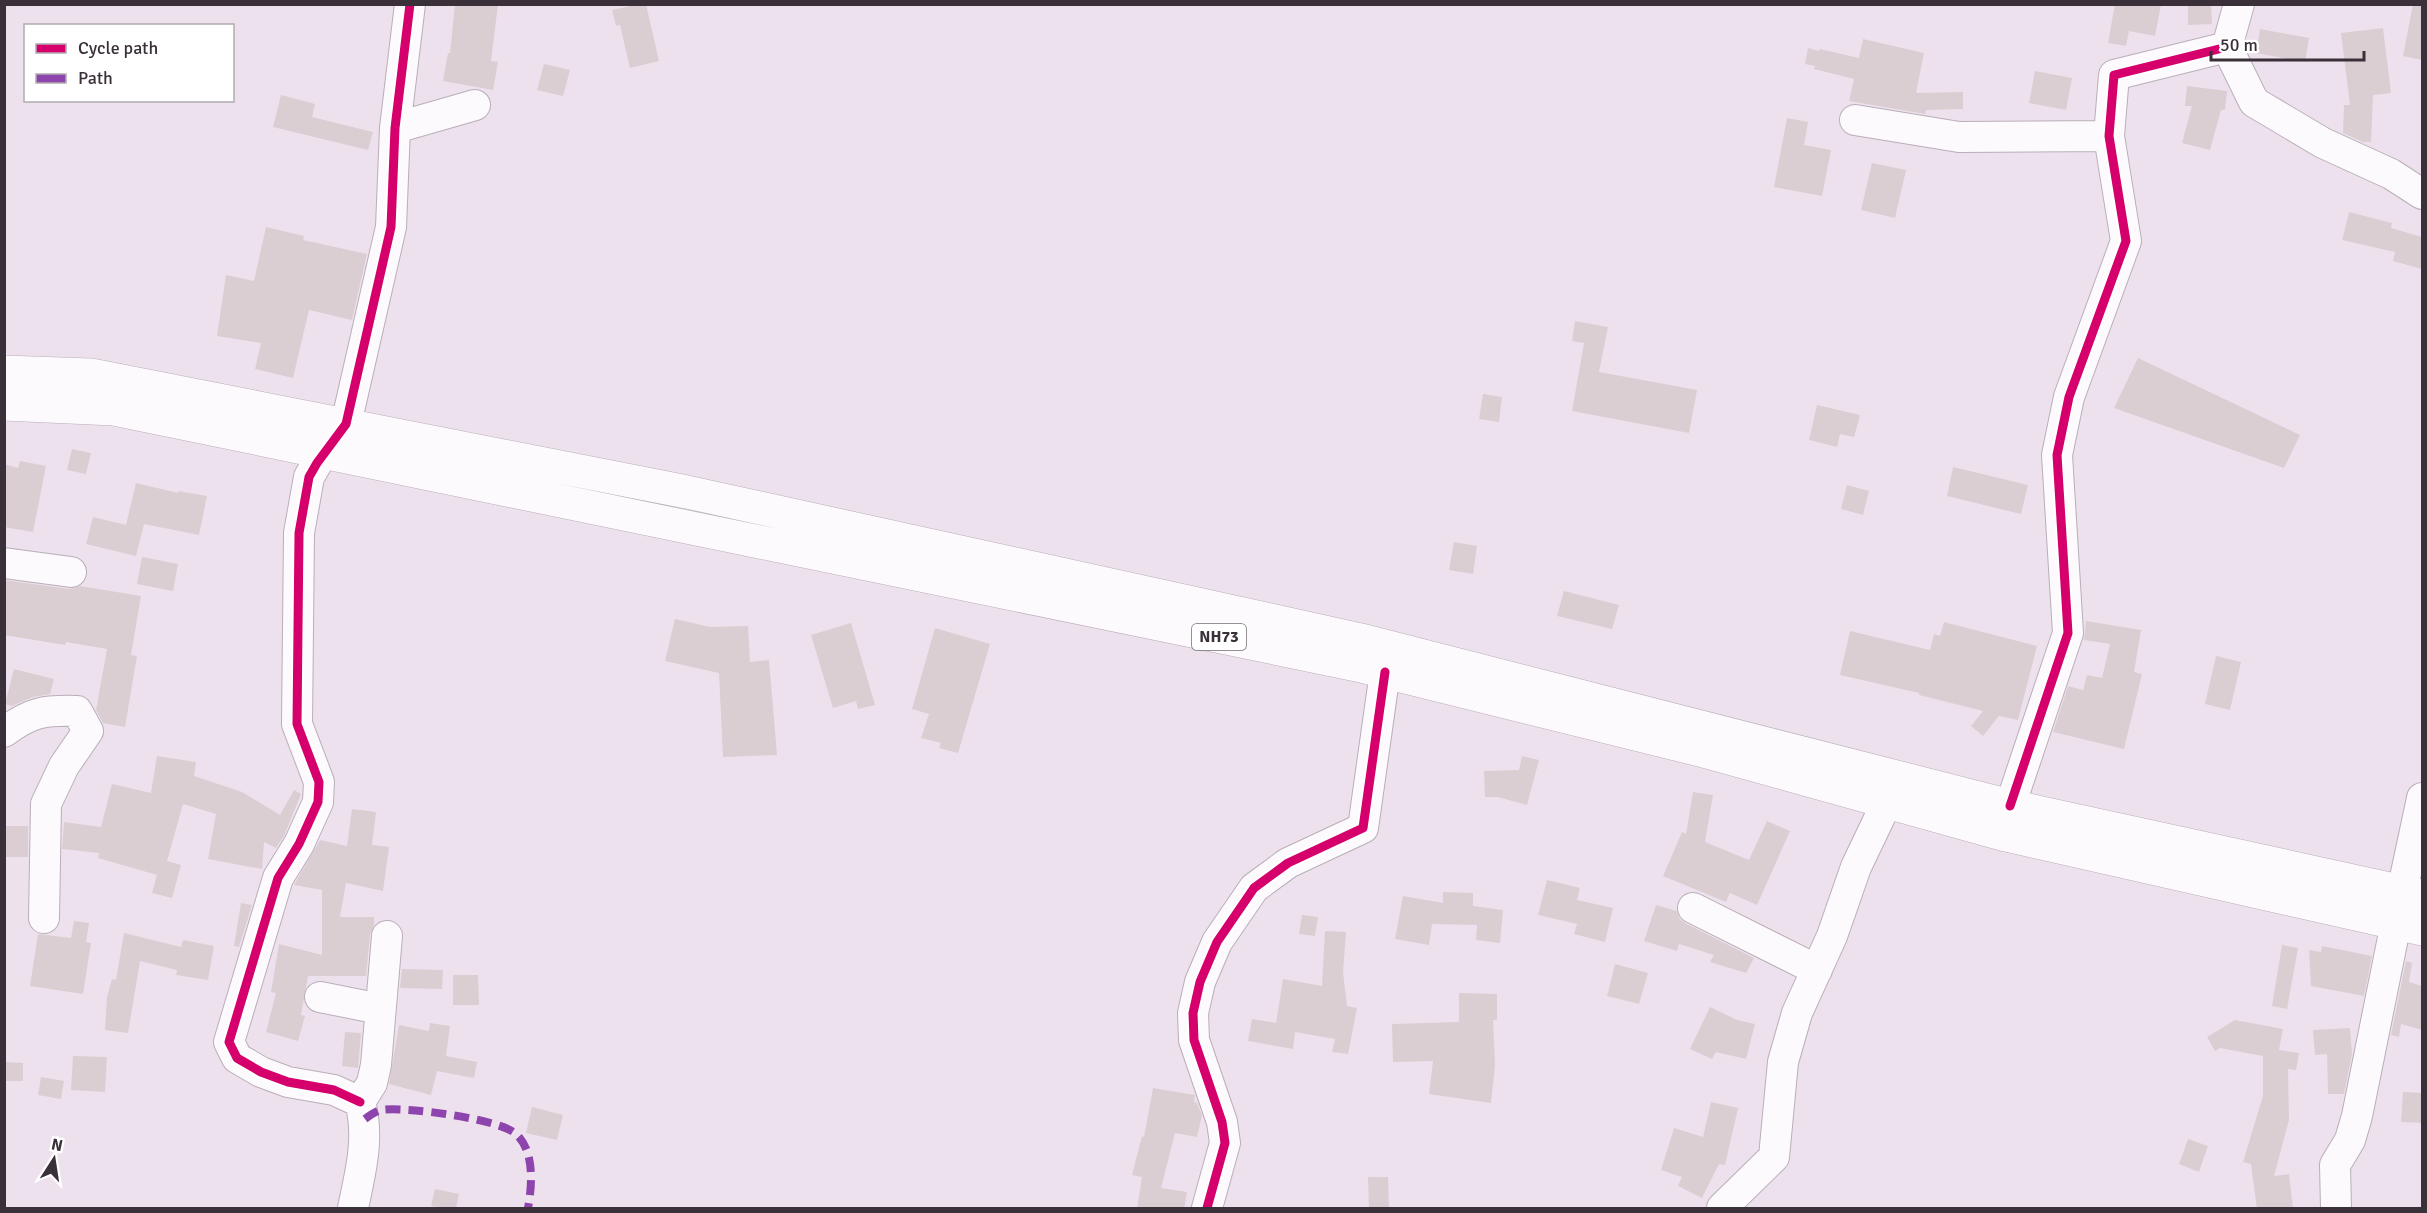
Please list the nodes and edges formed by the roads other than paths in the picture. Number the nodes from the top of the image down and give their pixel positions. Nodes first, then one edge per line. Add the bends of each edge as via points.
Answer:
1 (410, 4) edge
2 (2239, 4) edge
3 (2227, 47) junction
4 (475, 105) dead end
5 (1855, 120) dead end
6 (395, 128) junction
7 (2109, 136) junction
8 (2422, 194) edge
9 (4, 372) edge
10 (4, 404) edge
11 (346, 424) junction
12 (325, 453) junction
13 (4, 563) edge
14 (72, 572) dead end
15 (1385, 672) junction
16 (4, 732) edge
17 (2422, 798) edge
18 (1887, 802) junction
19 (2010, 806) junction
20 (1693, 908) dead end
21 (2411, 910) edge
22 (44, 918) dead end
23 (387, 936) dead end
24 (1816, 970) junction
25 (320, 997) dead end
26 (380, 1009) junction
27 (360, 1102) junction
28 (354, 1209) edge
29 (1207, 1209) edge
30 (1722, 1209) edge
31 (2336, 1209) edge

1 - 6 street
2 - 3 street
3 - 7 street via 2114,75
3 - 8 street via 2254,102
4 - 6 street
5 - 7 street via 1959,136
6 - 11 street via 391,227
7 - 19 street via 2126,241 2069,397 2057,456 2068,633
9 - 11 highway, NH73 via 91,375
10 - 12 highway, NH73 via 114,409
11 - 12 street
11 - 19 highway, NH73 via 687,492 1361,640
12 - 15 highway, NH73
12 - 27 street via 309,477 299,533 297,724 319,782 318,801 278,878 229,1042 237,1058 261,1072 288,1082 334,1090
13 - 14 street
15 - 18 highway, NH73 via 1704,751
15 - 29 street via 1363,828 1288,863 1254,888 1217,942 1200,982 1193,1013 1194,1040 1222,1122 1225,1143
16 - 22 street via 20,721 48,711 77,711 88,732 64,766 46,804
17 - 21 street
18 - 21 highway, NH73 via 2006,835
18 - 24 street via 1856,867
19 - 21 highway, NH73
20 - 24 street
21 - 31 street via 2350,1140 2335,1165
23 - 26 street
24 - 30 street via 1797,1013 1784,1062 1774,1157
25 - 26 street
26 - 27 street via 376,1065 372,1083
27 - 28 street via 364,1119 363,1160

